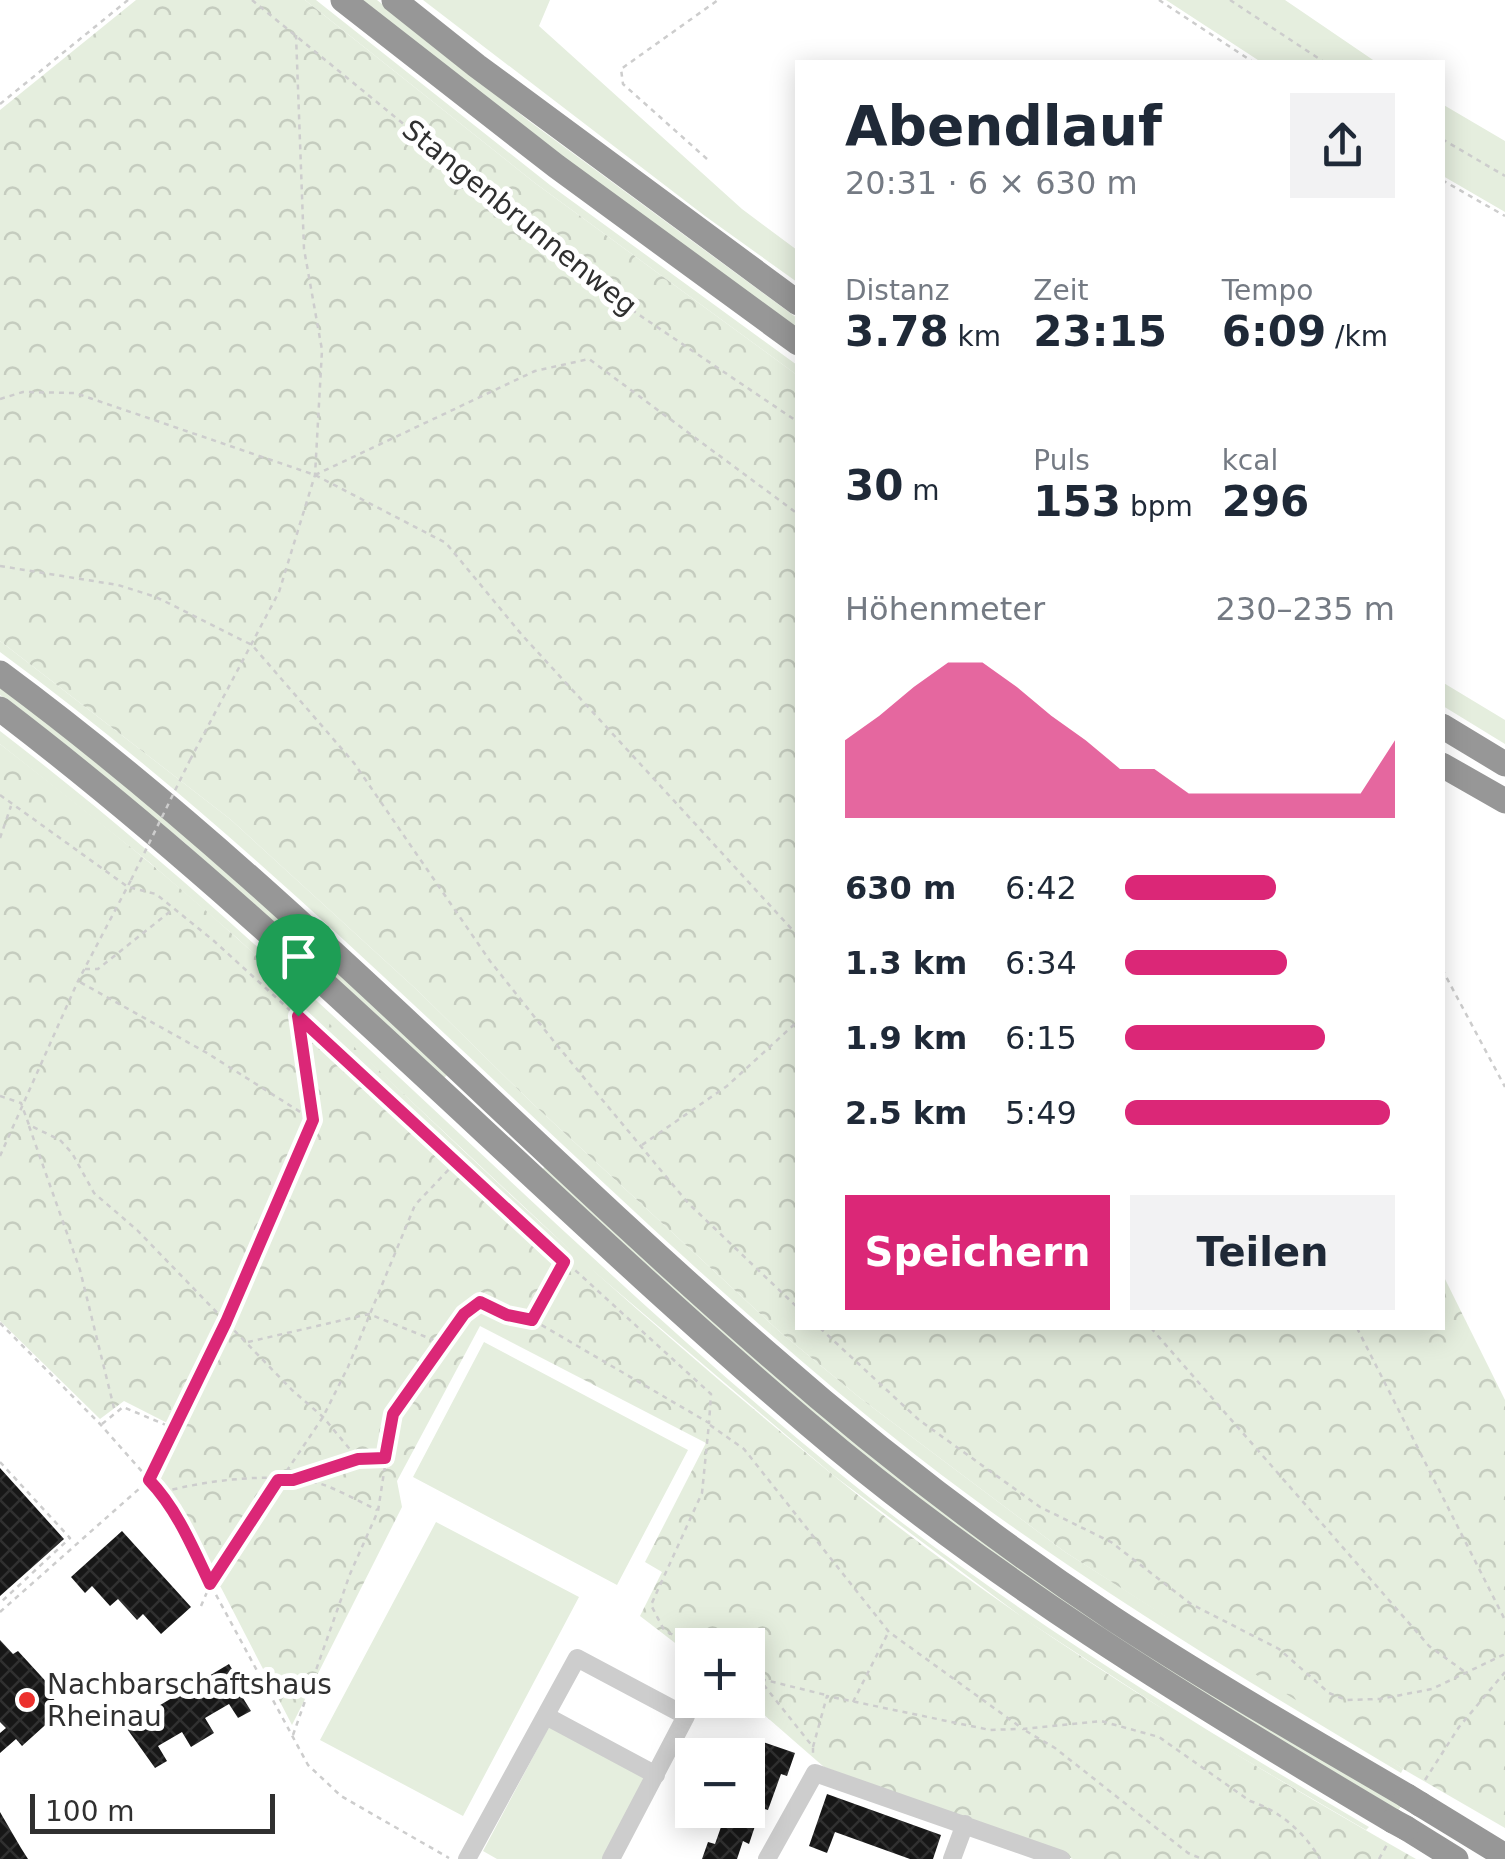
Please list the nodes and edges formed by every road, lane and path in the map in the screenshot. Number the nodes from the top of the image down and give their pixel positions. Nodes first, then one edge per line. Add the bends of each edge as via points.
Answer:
1 (128, 0) edge
2 (252, 0) edge
3 (343, 0) edge
4 (394, 0) edge
5 (718, 0) edge
6 (1159, 0) edge
7 (1230, 0) edge
8 (296, 35) junction
9 (1250, 60) edge
10 (1321, 60) edge
11 (0, 104) edge
12 (1445, 141) edge
13 (706, 159) dead end
14 (1505, 176) edge
15 (1445, 182) edge
16 (1505, 216) edge
17 (795, 301) edge
18 (795, 341) edge
19 (0, 400) edge
20 (795, 420) edge
21 (315, 475) junction
22 (795, 512) edge
23 (0, 566) edge
24 (252, 645) junction
25 (0, 673) edge
26 (0, 709) edge
27 (1445, 728) edge
28 (1505, 764) edge
29 (1445, 766) edge
30 (0, 795) edge
31 (1505, 802) edge
32 (12, 804) junction
33 (0, 838) edge
34 (128, 887) junction
35 (174, 909) junction
36 (795, 933) edge
37 (84, 969) junction
38 (1445, 975) edge
39 (78, 982) junction
40 (298, 1016) junction
41 (795, 1024) edge
42 (1505, 1087) edge
43 (0, 1096) edge
44 (21, 1103) junction
45 (313, 1120) junction
46 (29, 1125) junction
47 (641, 1146) junction
48 (0, 1156) edge
49 (456, 1162) junction
50 (564, 1262) junction
51 (795, 1305) edge
52 (369, 1314) junction
53 (532, 1320) junction
54 (226, 1322) junction
55 (0, 1323) edge
56 (822, 1330) edge
57 (1153, 1330) edge
58 (1358, 1330) edge
59 (246, 1342) junction
60 (444, 1344) junction
61 (115, 1412) junction
62 (323, 1417) junction
63 (709, 1423) junction
64 (100, 1424) junction
65 (174, 1428) junction
66 (385, 1458) junction
67 (358, 1459) junction
68 (0, 1462) edge
69 (149, 1480) junction
70 (278, 1480) junction
71 (293, 1480) junction
72 (161, 1492) junction
73 (378, 1511) junction
74 (210, 1584) junction
75 (0, 1603) edge
76 (200, 1606) dead end
77 (0, 1612) edge
78 (1505, 1620) edge
79 (888, 1632) junction
80 (675, 1636) edge
81 (1505, 1654) edge
82 (1505, 1672) edge
83 (1466, 1673) junction
84 (765, 1680) edge
85 (765, 1687) edge
86 (827, 1696) junction
87 (853, 1702) junction
88 (546, 1716) junction
89 (1022, 1728) junction
90 (292, 1736) junction
91 (812, 1747) junction
92 (1438, 1758) dead end
93 (815, 1773) junction
94 (656, 1775) junction
95 (965, 1824) junction
96 (1505, 1856) edge
97 (450, 1859) edge
98 (467, 1859) edge
99 (611, 1859) edge
100 (767, 1859) edge
101 (952, 1859) edge
102 (1062, 1859) edge
103 (1202, 1859) edge
104 (1320, 1859) edge
105 (1456, 1859) edge

1 - 11 path
2 - 8 path, Stangenbrunnenweg
3 - 18 highway
4 - 17 highway
5 - 13 path via 621,69 623,84
6 - 9 path
7 - 10 path
8 - 20 path, Stangenbrunnenweg via 626,306
8 - 21 path via 304,249 322,350
12 - 14 path
15 - 16 path
19 - 21 path via 23,392 75,393
21 - 22 path via 535,370 588,360
21 - 24 path via 280,592
21 - 36 path via 446,543 522,636
23 - 24 path via 138,590
24 - 34 path, bridge
24 - 47 path via 354,763 490,961
25 - 96 highway via 246,875 724,1315 891,1458 1114,1618
26 - 105 highway via 217,886 641,1278 882,1485 1122,1657
27 - 28 highway
29 - 31 highway
30 - 32 path
32 - 33 path
32 - 34 path
34 - 35 path via 156,894
34 - 37 path
35 - 37 path via 98,969
35 - 40 path
37 - 39 path
38 - 42 path
39 - 44 path
39 - 45 path
40 - 45 path
40 - 49 path
41 - 47 path via 727,1086
43 - 44 path
44 - 46 path
44 - 48 path
45 - 54 path
46 - 54 path via 60,1140 94,1193
46 - 61 path via 80,1270
47 - 51 path via 688,1204
49 - 50 path
49 - 52 path via 415,1205
50 - 53 path
50 - 63 path via 711,1394
52 - 59 path
52 - 60 path
52 - 62 path
53 - 60 path via 480,1302
53 - 63 path
54 - 59 path
54 - 65 path
55 - 64 path
56 - 83 path via 919,1420 1040,1507 1111,1542 1191,1604 1278,1649 1330,1693 1346,1700 1380,1698 1432,1690
57 - 83 path via 1429,1646
58 - 78 path
59 - 62 path
60 - 66 path via 393,1414
61 - 64 path
61 - 65 path via 123,1406
62 - 67 path
62 - 70 path
63 - 79 path via 744,1449
63 - 80 path via 702,1493 650,1605
64 - 69 path
65 - 69 path
66 - 67 path
66 - 73 path
67 - 71 path
68 - 75 path via 70,1538
69 - 72 path
69 - 77 path
70 - 71 path
70 - 72 path via 198,1483
70 - 74 path
71 - 73 path via 325,1485
72 - 74 path
73 - 90 path
74 - 76 path
74 - 90 path
79 - 87 path
79 - 89 path
81 - 83 path
82 - 92 path
84 - 86 path
85 - 91 path
86 - 87 path
86 - 91 path
87 - 89 path via 990,1730
88 - 94 street
88 - 94 street via 576,1658 686,1716
88 - 98 street
89 - 103 path
89 - 104 path via 1101,1721 1159,1737 1267,1806 1309,1840
90 - 97 path via 308,1766 341,1796
91 - 93 path
93 - 95 street
93 - 100 street
94 - 99 street
95 - 101 street
95 - 102 street

